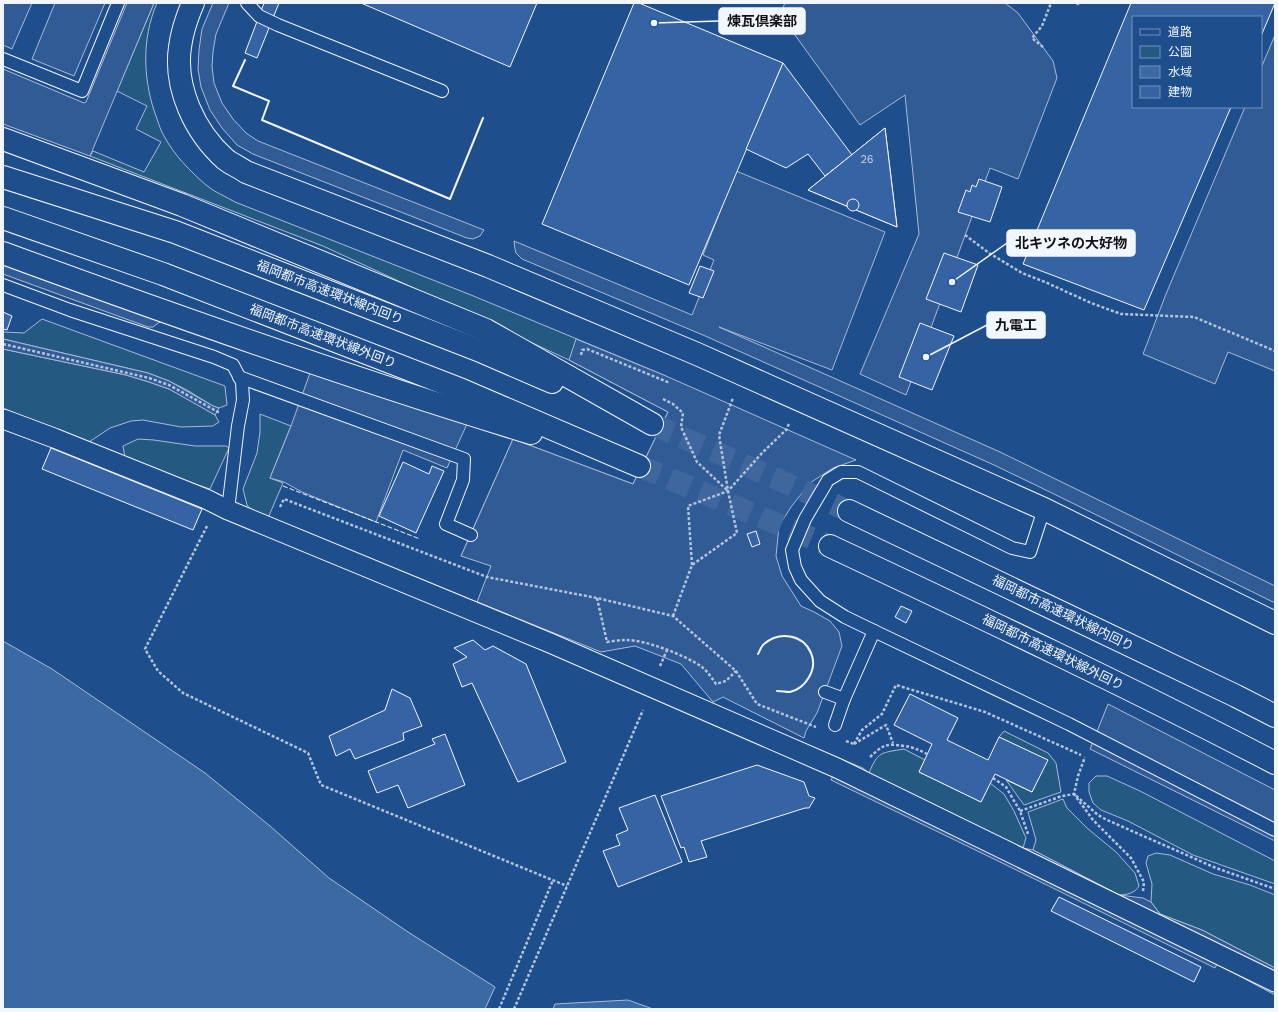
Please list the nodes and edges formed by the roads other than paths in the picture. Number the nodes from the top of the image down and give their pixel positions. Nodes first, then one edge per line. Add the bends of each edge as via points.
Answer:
1 (118, 3) edge
2 (193, 3) edge
3 (247, 3) edge
4 (3, 59) edge
5 (442, 91) dead end
6 (3, 139) edge
7 (3, 177) edge
8 (3, 218) edge
9 (3, 253) edge
10 (3, 285) edge
11 (239, 377) junction
12 (3, 419) edge
13 (221, 506) junction
14 (1044, 509) junction
15 (850, 510) tunnel mouth
16 (471, 536) dead end
17 (830, 546) tunnel mouth
18 (1275, 623) edge
19 (874, 631) junction
20 (825, 692) dead end
21 (844, 700) junction
22 (1275, 716) edge
23 (835, 725) dead end
24 (1275, 763) edge
25 (1275, 830) edge
26 (1275, 982) edge

1 - 4 lane via 82,91
2 - 14 main road via 185,23 180,48 179,72 184,93 194,119 207,140 226,160 246,172 488,266 684,348
3 - 5 lane via 259,16 278,25
6 - 7 main road, 福岡都市高速環状線内回り via 182,205 486,330 652,424 478,350 175,232
8 - 9 main road, 福岡都市高速環状線外回り via 163,274 462,390 639,466 454,410 152,308
10 - 11 lane via 70,310 214,357 233,365
11 - 13 lane via 242,382 243,400
11 - 16 lane via 464,459 463,480 446,524
12 - 13 street
13 - 26 street via 550,643 836,768
14 - 18 main road
14 - 19 lane via 1030,552 1012,548 858,472 841,472 828,480 805,519 792,550 795,567 801,580 820,601
15 - 22 main road, 福岡都市高速環状線内回り
17 - 24 main road, 福岡都市高速環状線外回り via 1009,630
19 - 21 lane
19 - 25 lane via 1069,724
20 - 21 lane
21 - 23 lane

